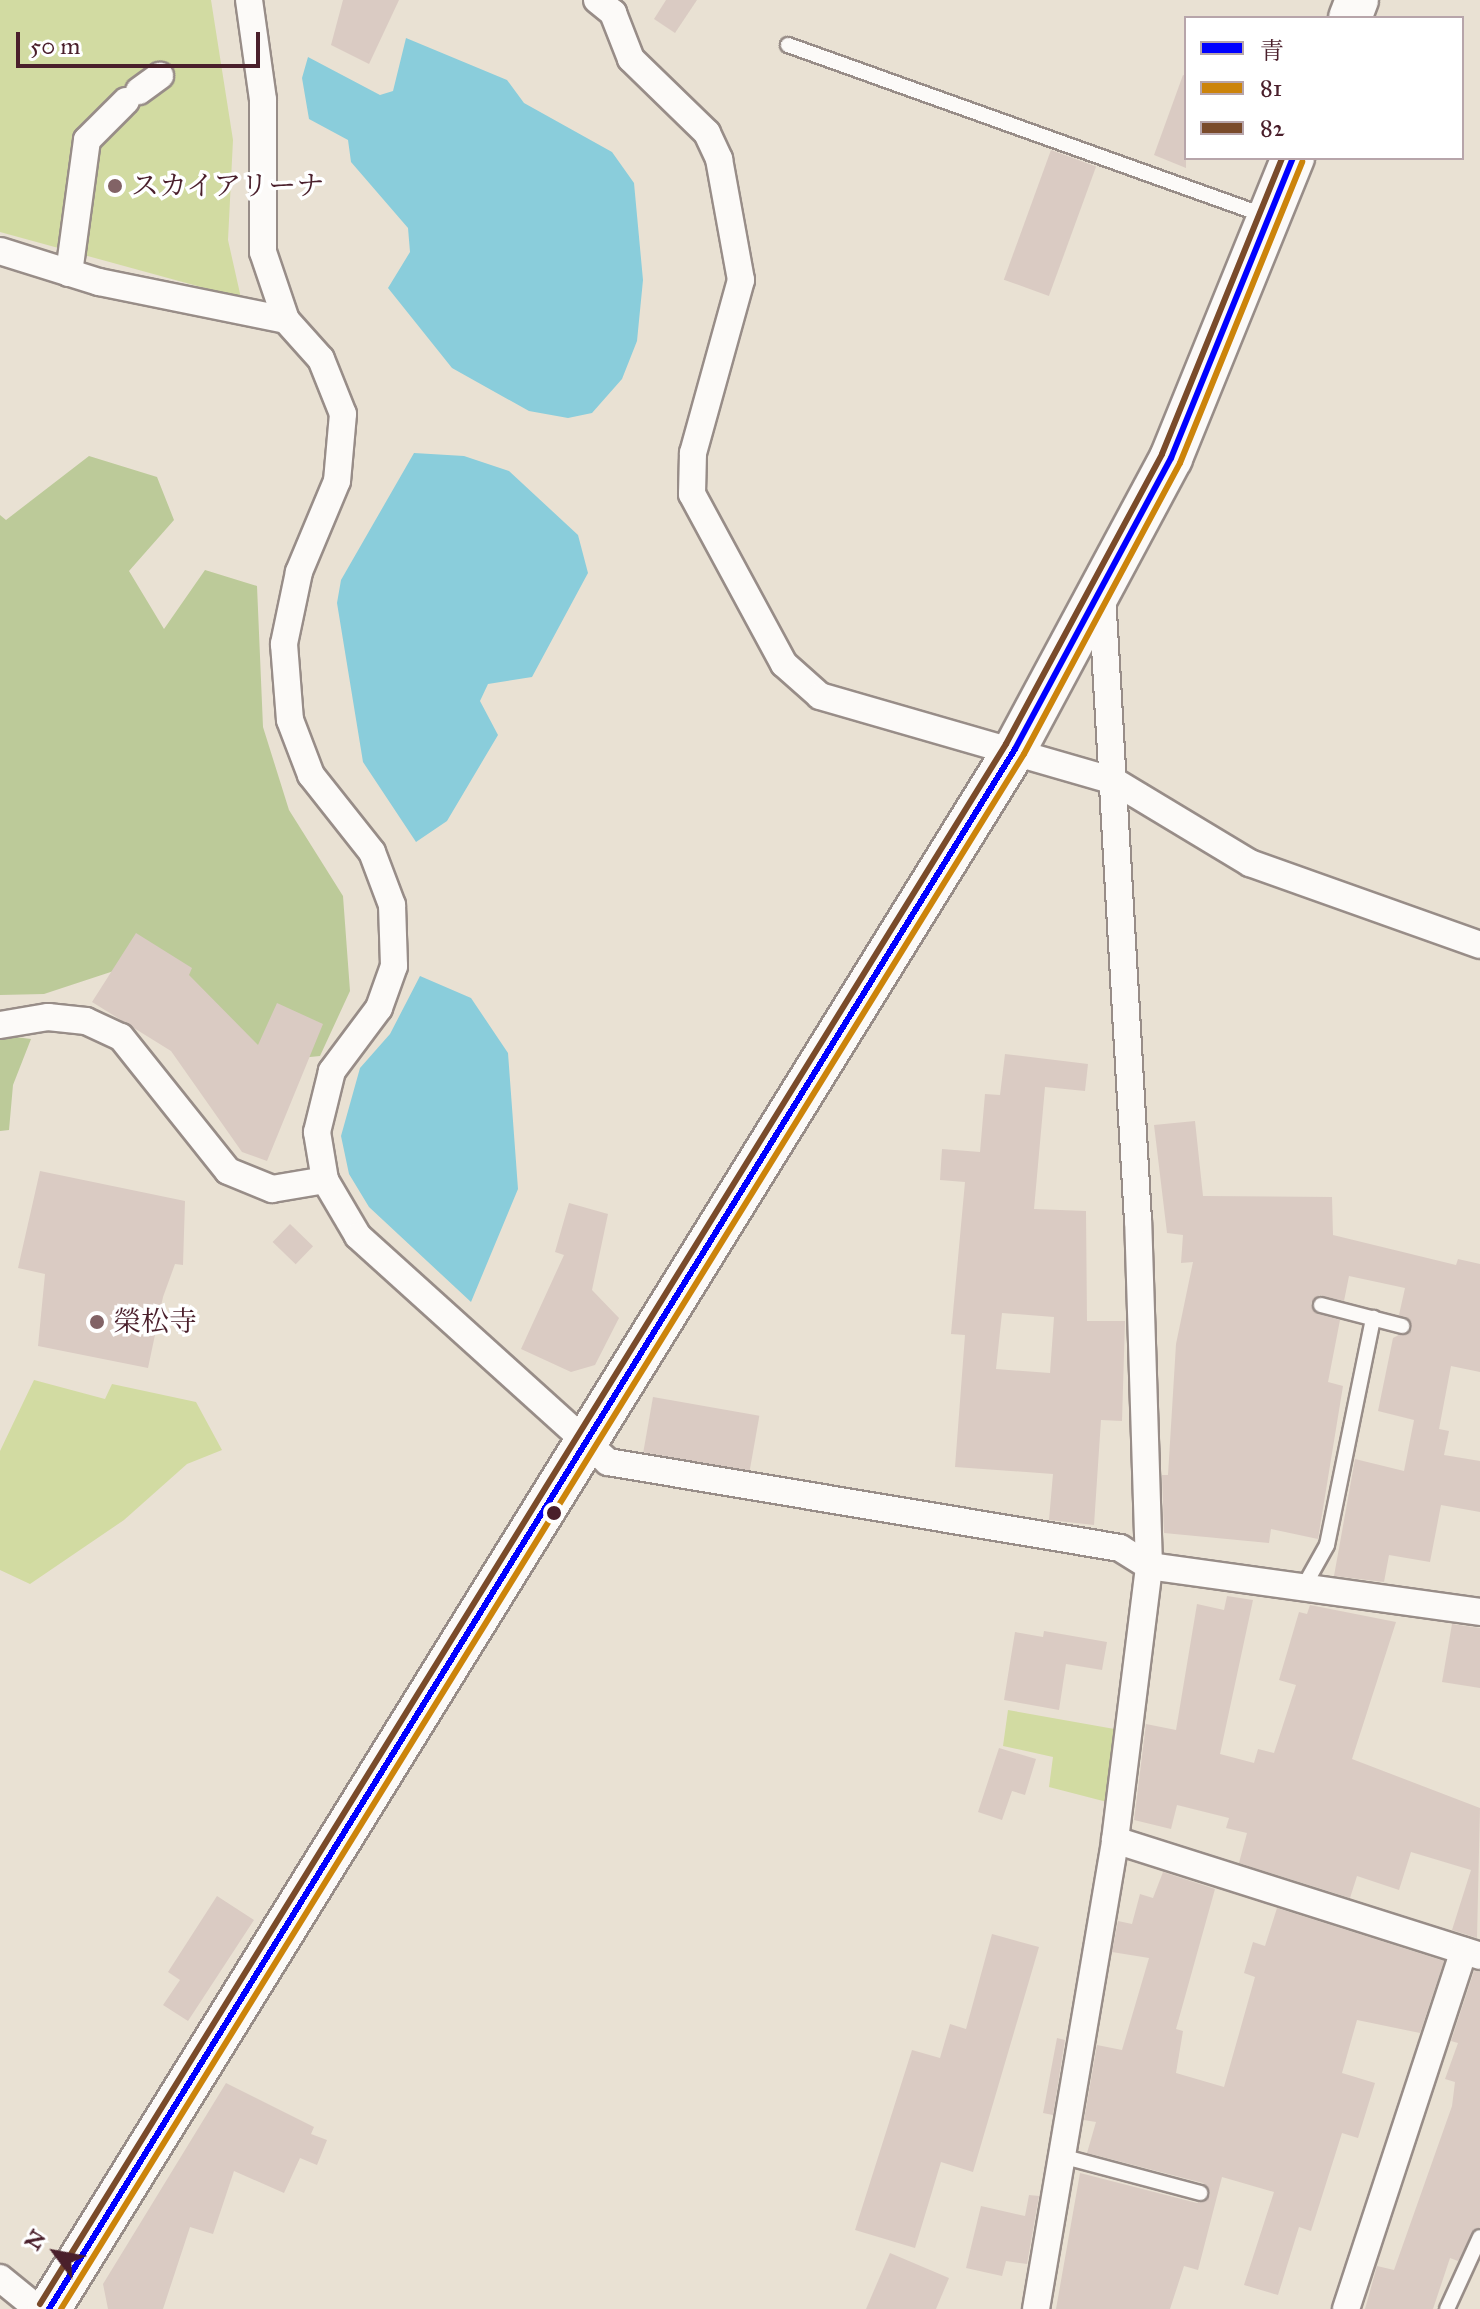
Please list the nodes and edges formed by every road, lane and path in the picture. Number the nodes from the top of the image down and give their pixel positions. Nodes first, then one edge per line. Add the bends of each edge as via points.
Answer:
1 (249, 0) edge
2 (597, 0) edge
3 (788, 45) dead end
4 (142, 90) dead end
5 (1292, 160) edge
6 (1269, 217) junction
7 (0, 251) edge
8 (69, 273) junction
9 (286, 320) junction
10 (1102, 595) junction
11 (1015, 749) junction
12 (1114, 781) junction
13 (1480, 945) edge
14 (0, 1025) edge
15 (325, 1180) junction
16 (1321, 1305) dead end
17 (1373, 1318) junction
18 (1402, 1326) dead end
19 (588, 1446) junction
20 (1149, 1566) junction
21 (1303, 1588) junction
22 (1480, 1610) edge
23 (1115, 1840) junction
24 (1472, 1954) edge
25 (1065, 2157) junction
26 (1200, 2193) dead end
27 (1480, 2237) edge
28 (0, 2278) edge
29 (38, 2309) edge
30 (49, 2309) edge
31 (1036, 2309) edge
32 (1346, 2309) edge
33 (1447, 2309) edge

1 - 9 street via 263,100 263,252
2 - 11 street via 613,13 631,59 707,133 719,159 741,280 693,453 692,494 713,542 784,664 820,696
3 - 6 lane
4 - 8 street via 87,140
5 - 6 main road
6 - 10 main road via 1171,458
7 - 8 street
8 - 9 street
9 - 15 street via 321,359 343,414 337,481 299,572 284,644 290,720 311,775 372,852 392,905 394,966 379,1008 332,1071 317,1132
10 - 11 main road
10 - 12 street
11 - 12 street
11 - 19 main road
12 - 13 street via 1250,863
12 - 20 street
14 - 15 street via 48,1017 86,1021 121,1037 228,1171 272,1189
15 - 19 street via 358,1236
16 - 17 lane
17 - 18 lane
17 - 21 lane via 1327,1545
19 - 20 street via 608,1462 645,1471 1120,1548
19 - 30 main road
20 - 21 street
20 - 23 street
21 - 22 street
23 - 24 street
23 - 25 street
24 - 32 street
25 - 26 lane
25 - 31 street
27 - 33 lane
28 - 29 street

